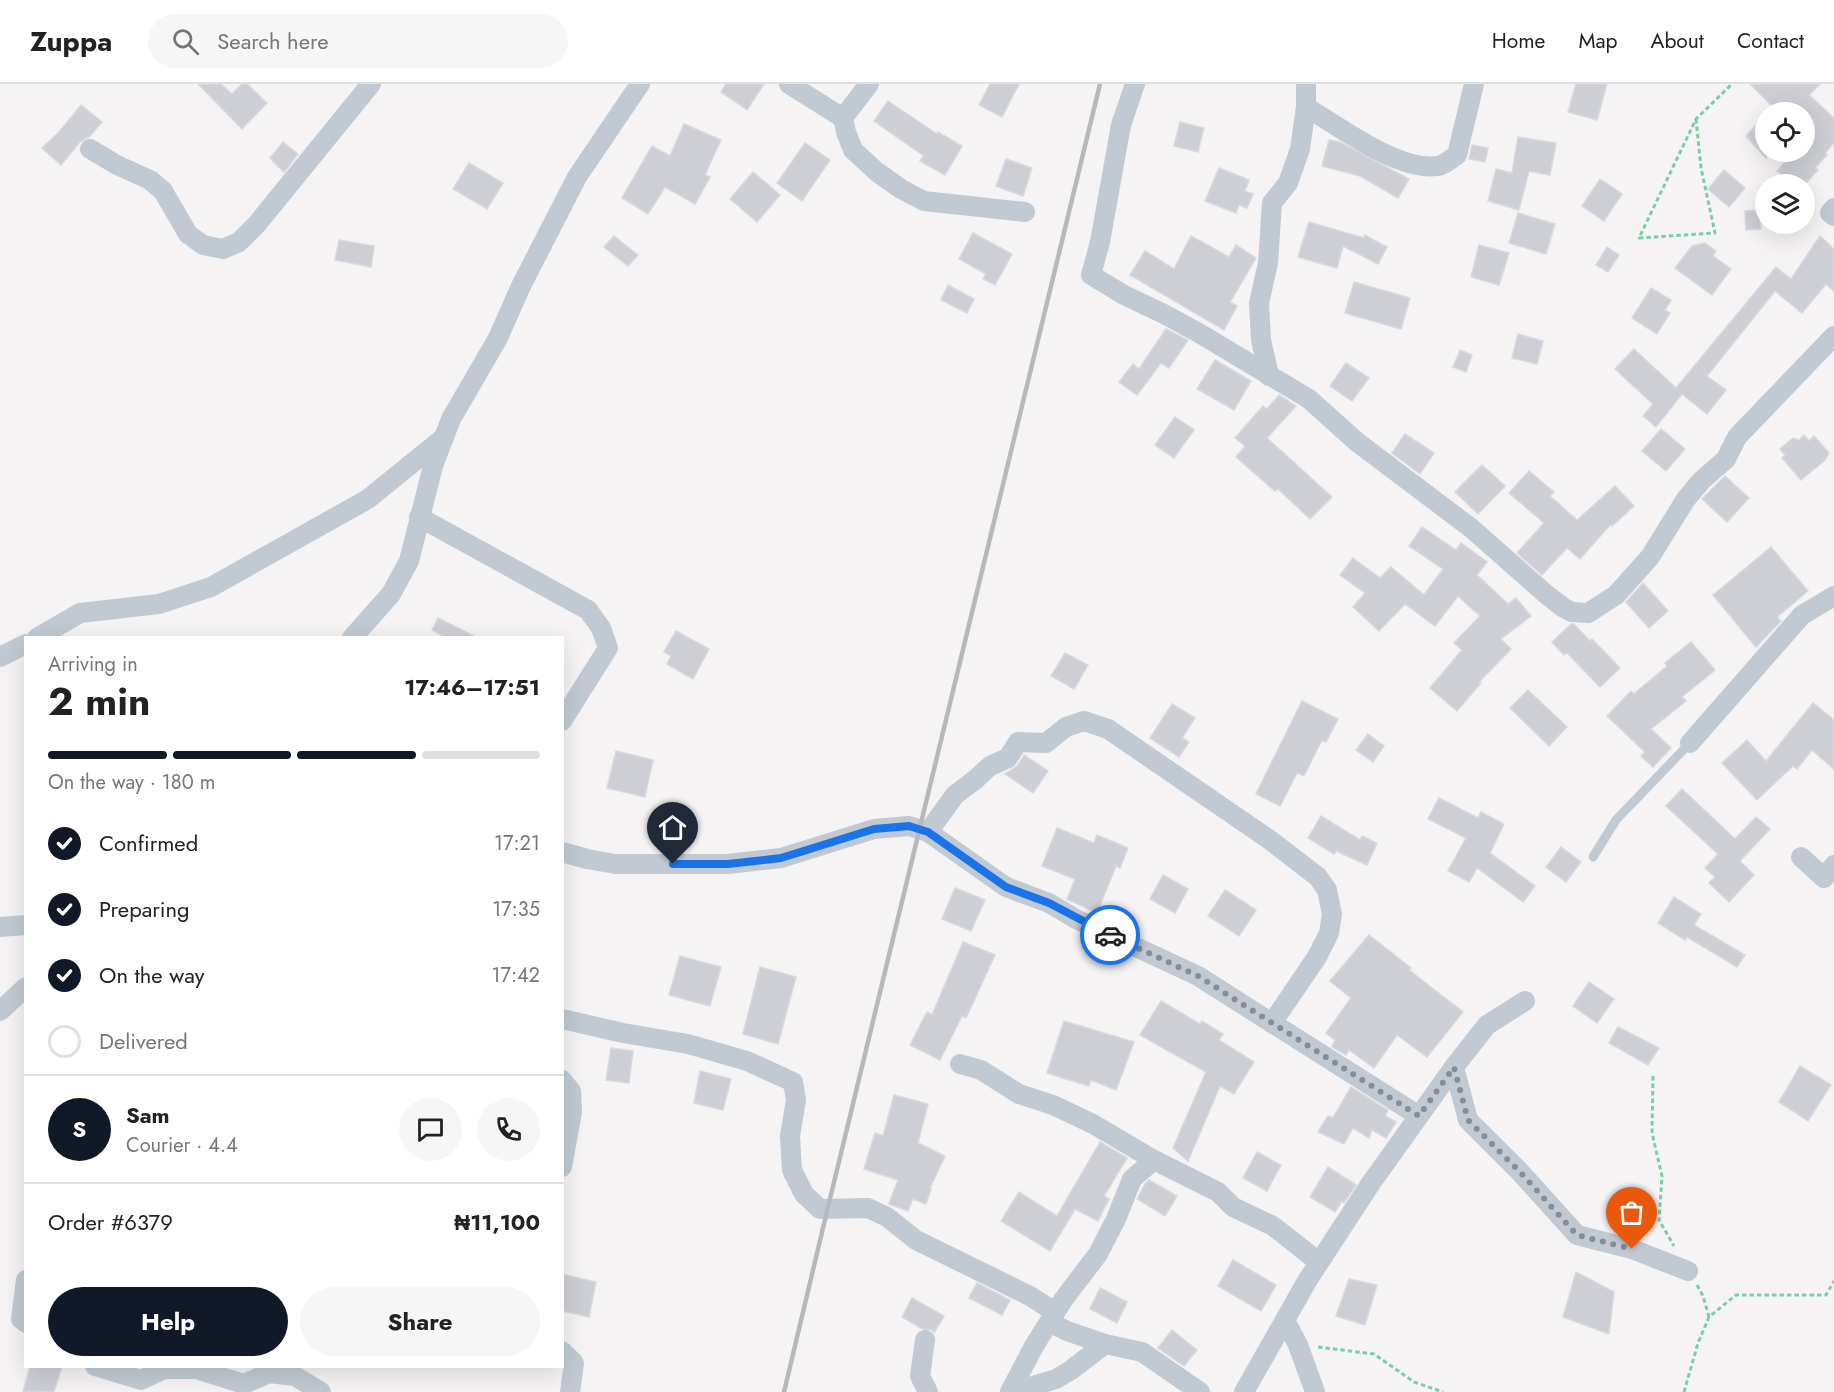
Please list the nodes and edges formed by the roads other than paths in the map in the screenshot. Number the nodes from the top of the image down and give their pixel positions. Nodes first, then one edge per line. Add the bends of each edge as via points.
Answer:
1 (371, 84) edge
2 (640, 84) edge
3 (789, 84) edge
4 (869, 84) edge
5 (1135, 84) edge
6 (1306, 84) edge
7 (1474, 84) edge
8 (1306, 107) junction
9 (843, 118) junction
10 (90, 149) dead end
11 (1834, 208) edge
12 (1024, 212) dead end
13 (1834, 216) edge
14 (1834, 336) edge
15 (1269, 376) junction
16 (444, 437) junction
17 (418, 517) junction
18 (1834, 596) edge
19 (40, 636) edge
20 (354, 636) edge
21 (24, 645) edge
22 (0, 657) edge
23 (564, 718) edge
24 (1690, 743) joint
25 (928, 832) junction
26 (564, 853) edge
27 (1593, 857) dead end
28 (1801, 857) dead end
29 (1834, 865) edge
30 (24, 925) edge
31 (0, 927) edge
32 (24, 989) edge
33 (1525, 1001) dead end
34 (0, 1011) edge
35 (564, 1020) edge
36 (1272, 1023) junction
37 (960, 1064) dead end
38 (1454, 1067) junction
39 (564, 1082) edge
40 (1419, 1116) junction
41 (564, 1156) edge
42 (1154, 1160) junction
43 (1319, 1262) junction
44 (1688, 1271) road end
45 (24, 1296) edge
46 (1052, 1317) junction
47 (1285, 1320) junction
48 (24, 1321) edge
49 (925, 1340) dead end
50 (1105, 1344) junction
51 (564, 1353) edge
52 (102, 1368) edge
53 (164, 1368) edge
54 (164, 1368) edge
55 (321, 1392) edge
56 (570, 1392) edge
57 (928, 1392) edge
58 (1011, 1392) edge
59 (1200, 1392) edge
60 (1244, 1392) edge
61 (1315, 1392) edge

1 - 10 street via 257,224 239,243 223,249 202,245 188,234 163,191 150,180
2 - 16 street via 577,177
3 - 9 street
4 - 9 street
5 - 15 street via 1121,124 1091,275 1191,328
6 - 8 street
7 - 8 street via 1457,155 1439,167 1416,166 1389,156
8 - 15 street via 1300,149 1288,183 1272,203 1268,263 1258,303
9 - 12 street via 853,150 877,172 924,201
11 - 13 street via 1830,213
14 - 15 street via 1737,437 1726,459 1686,499 1650,557 1616,595 1588,613 1564,608 1309,399
16 - 17 street
16 - 19 street via 368,499 211,586 159,604 80,613
17 - 20 street via 409,561 391,594
17 - 23 street via 588,610 601,628 608,648
18 - 24 street via 1802,615
21 - 22 street
24 - 27 lane via 1616,820
25 - 26 street via 909,826 874,829 781,858 736,864 615,864
25 - 36 street via 1006,887 1049,903 1198,976
25 - 36 street via 955,795 990,766 1008,758 1018,742 1046,743 1066,727 1084,721 1108,729 1270,840 1318,877 1327,890 1332,914 1329,933
28 - 29 street via 1824,878
30 - 31 street
32 - 34 street
33 - 38 street via 1487,1025
35 - 46 street via 688,1044 747,1061 793,1082 796,1100 790,1136 792,1170 804,1194 820,1209 868,1208 887,1217 916,1240 1030,1296
36 - 40 street
37 - 42 street via 981,1070 1019,1094 1093,1124
38 - 40 street
38 - 44 street via 1468,1120 1577,1235 1632,1249
39 - 41 street via 571,1091 572,1112
40 - 43 street
42 - 43 street via 1218,1192 1233,1208 1273,1226
42 - 46 street via 1131,1179 1098,1254
43 - 47 street
45 - 48 street
46 - 50 street via 1067,1331
46 - 58 street
47 - 60 street
47 - 61 street
49 - 57 street via 920,1376
50 - 58 street via 1056,1379
50 - 59 street via 1142,1352
51 - 56 street via 574,1363
52 - 54 street via 141,1380
53 - 55 street via 196,1369 244,1384 270,1373 295,1376

